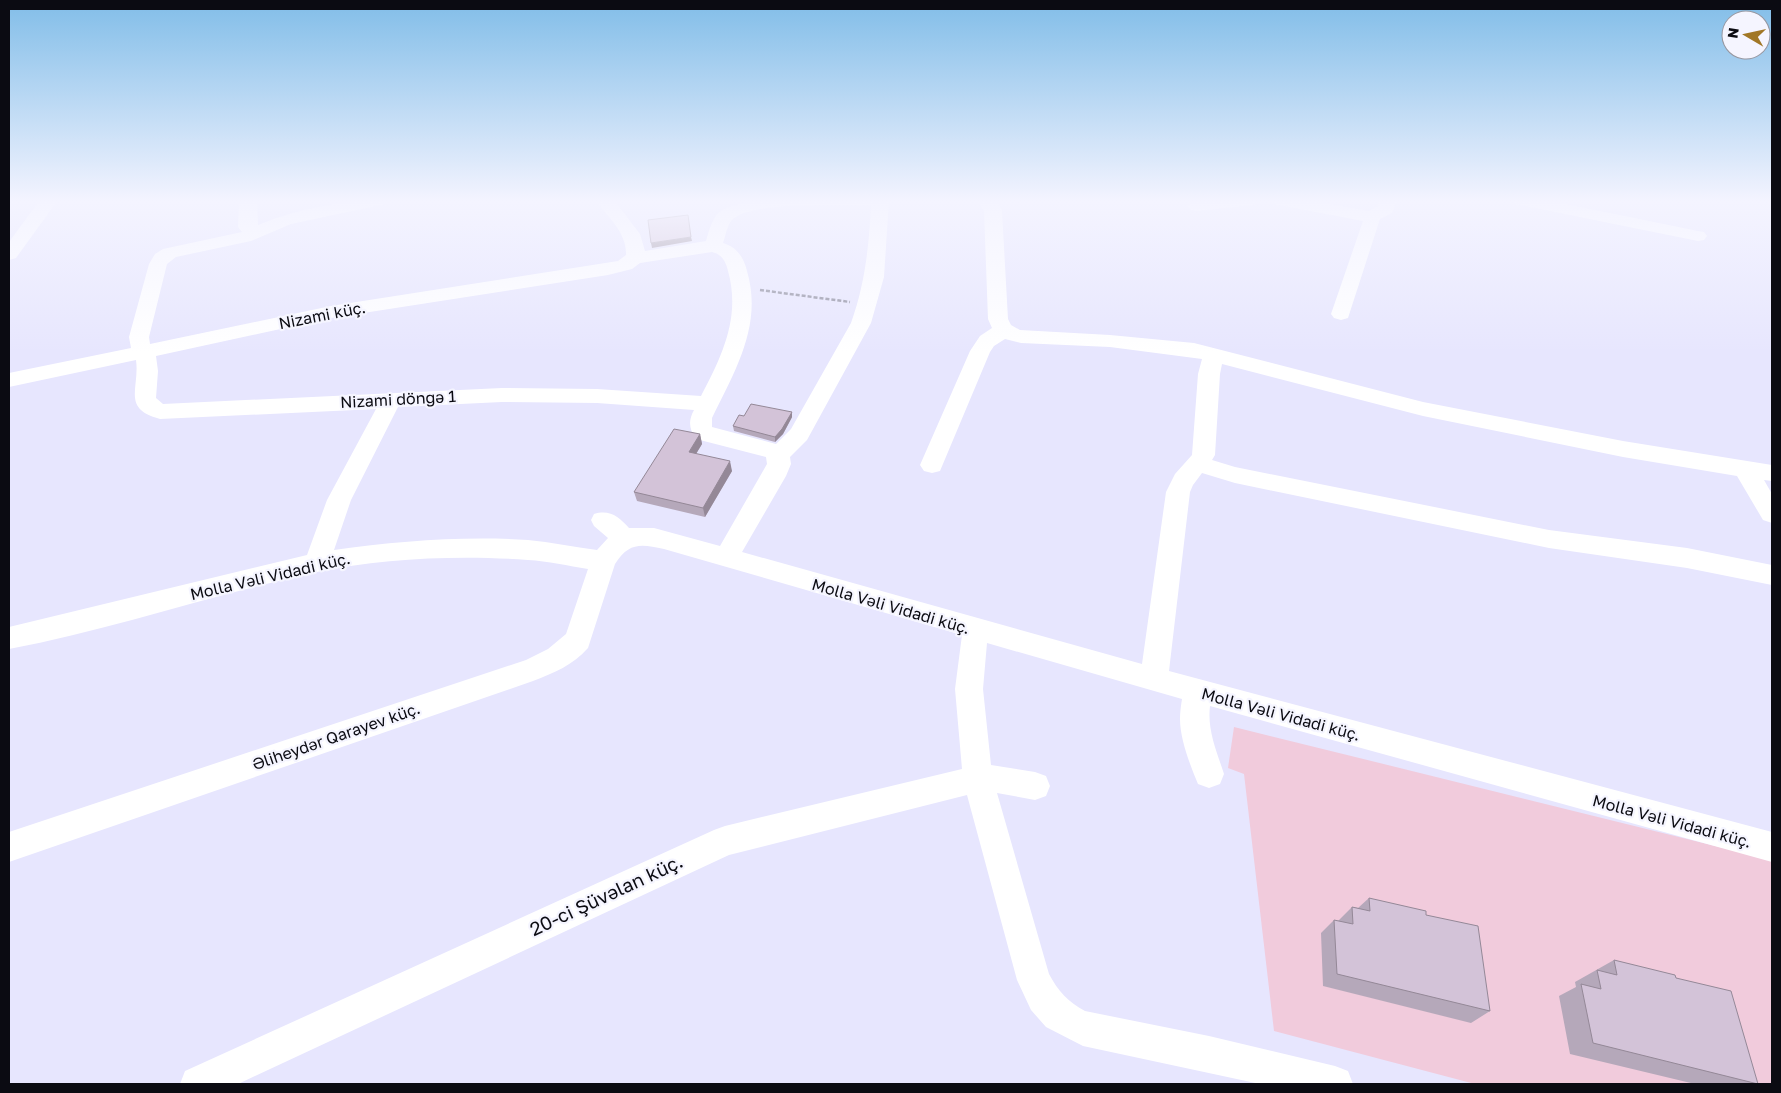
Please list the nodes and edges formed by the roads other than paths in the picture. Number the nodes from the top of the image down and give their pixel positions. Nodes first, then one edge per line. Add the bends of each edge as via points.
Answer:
1 (180, 251) edge
2 (636, 251) edge
3 (686, 251) edge
4 (728, 251) edge
5 (878, 251) edge
6 (995, 251) edge
7 (1362, 251) edge
8 (634, 257) junction
9 (1341, 314) dead end
10 (1004, 330) junction
11 (142, 351) junction
12 (1214, 354) junction
13 (9, 380) edge
14 (392, 399) junction
15 (708, 404) junction
16 (778, 454) junction
17 (1198, 464) junction
18 (932, 465) dead end
19 (1745, 469) junction
20 (1772, 473) edge
21 (1772, 514) edge
22 (603, 520) dead end
23 (624, 539) junction
24 (726, 558) junction
25 (604, 561) junction
26 (318, 562) junction
27 (1772, 575) edge
28 (976, 630) junction
29 (9, 638) edge
30 (1154, 680) junction
31 (1197, 692) junction
32 (1208, 774) dead end
33 (978, 779) junction
34 (1035, 786) dead end
35 (9, 847) edge
36 (1772, 847) edge
37 (198, 1084) edge
38 (1335, 1084) edge

1 - 11 street via 170,253 158,264 139,337
2 - 8 street
3 - 8 street
4 - 15 street via 742,280 743,317 731,358
5 - 16 street via 875,282 861,323 799,434
6 - 10 street via 998,319
7 - 9 street
8 - 11 street, Nizami küç. via 625,265 608,269 331,312
10 - 12 street via 1021,337 1154,344
10 - 18 street via 987,341 980,351
11 - 13 street, Nizami küç.
11 - 14 street, Nizami döngə 1 via 147,365 146,405 160,412
12 - 17 street via 1209,374 1205,443
12 - 19 street via 1423,410
14 - 15 street, Nizami döngə 1 via 485,395 597,396
14 - 26 street via 330,520
15 - 16 street via 700,424 704,433 768,448
16 - 24 street via 779,464 774,476
17 - 27 street via 1235,476 1542,538 1687,558
17 - 30 street via 1182,480 1178,492
19 - 20 street
19 - 21 street
22 - 23 street
23 - 24 street, Molla Vəli Vidadi küç. via 651,537
23 - 25 street via 610,550
24 - 28 street, Molla Vəli Vidadi küç.
25 - 26 street, Molla Vəli Vidadi küç. via 542,551 450,549 373,554
25 - 35 street, Əliheydər Qarayev küç. via 578,640 553,661
26 - 29 street, Molla Vəli Vidadi küç.
28 - 30 street, Molla Vəli Vidadi küç.
28 - 33 street via 969,689
30 - 31 street, Molla Vəli Vidadi küç.
31 - 32 street via 1194,718
31 - 36 street, Molla Vəli Vidadi küç.
33 - 34 street, 20-ci Şüvəlan küç.
33 - 37 street, 20-ci Şüvəlan küç. via 725,841
33 - 38 street via 1034,980 1048,1007 1063,1020 1083,1028

